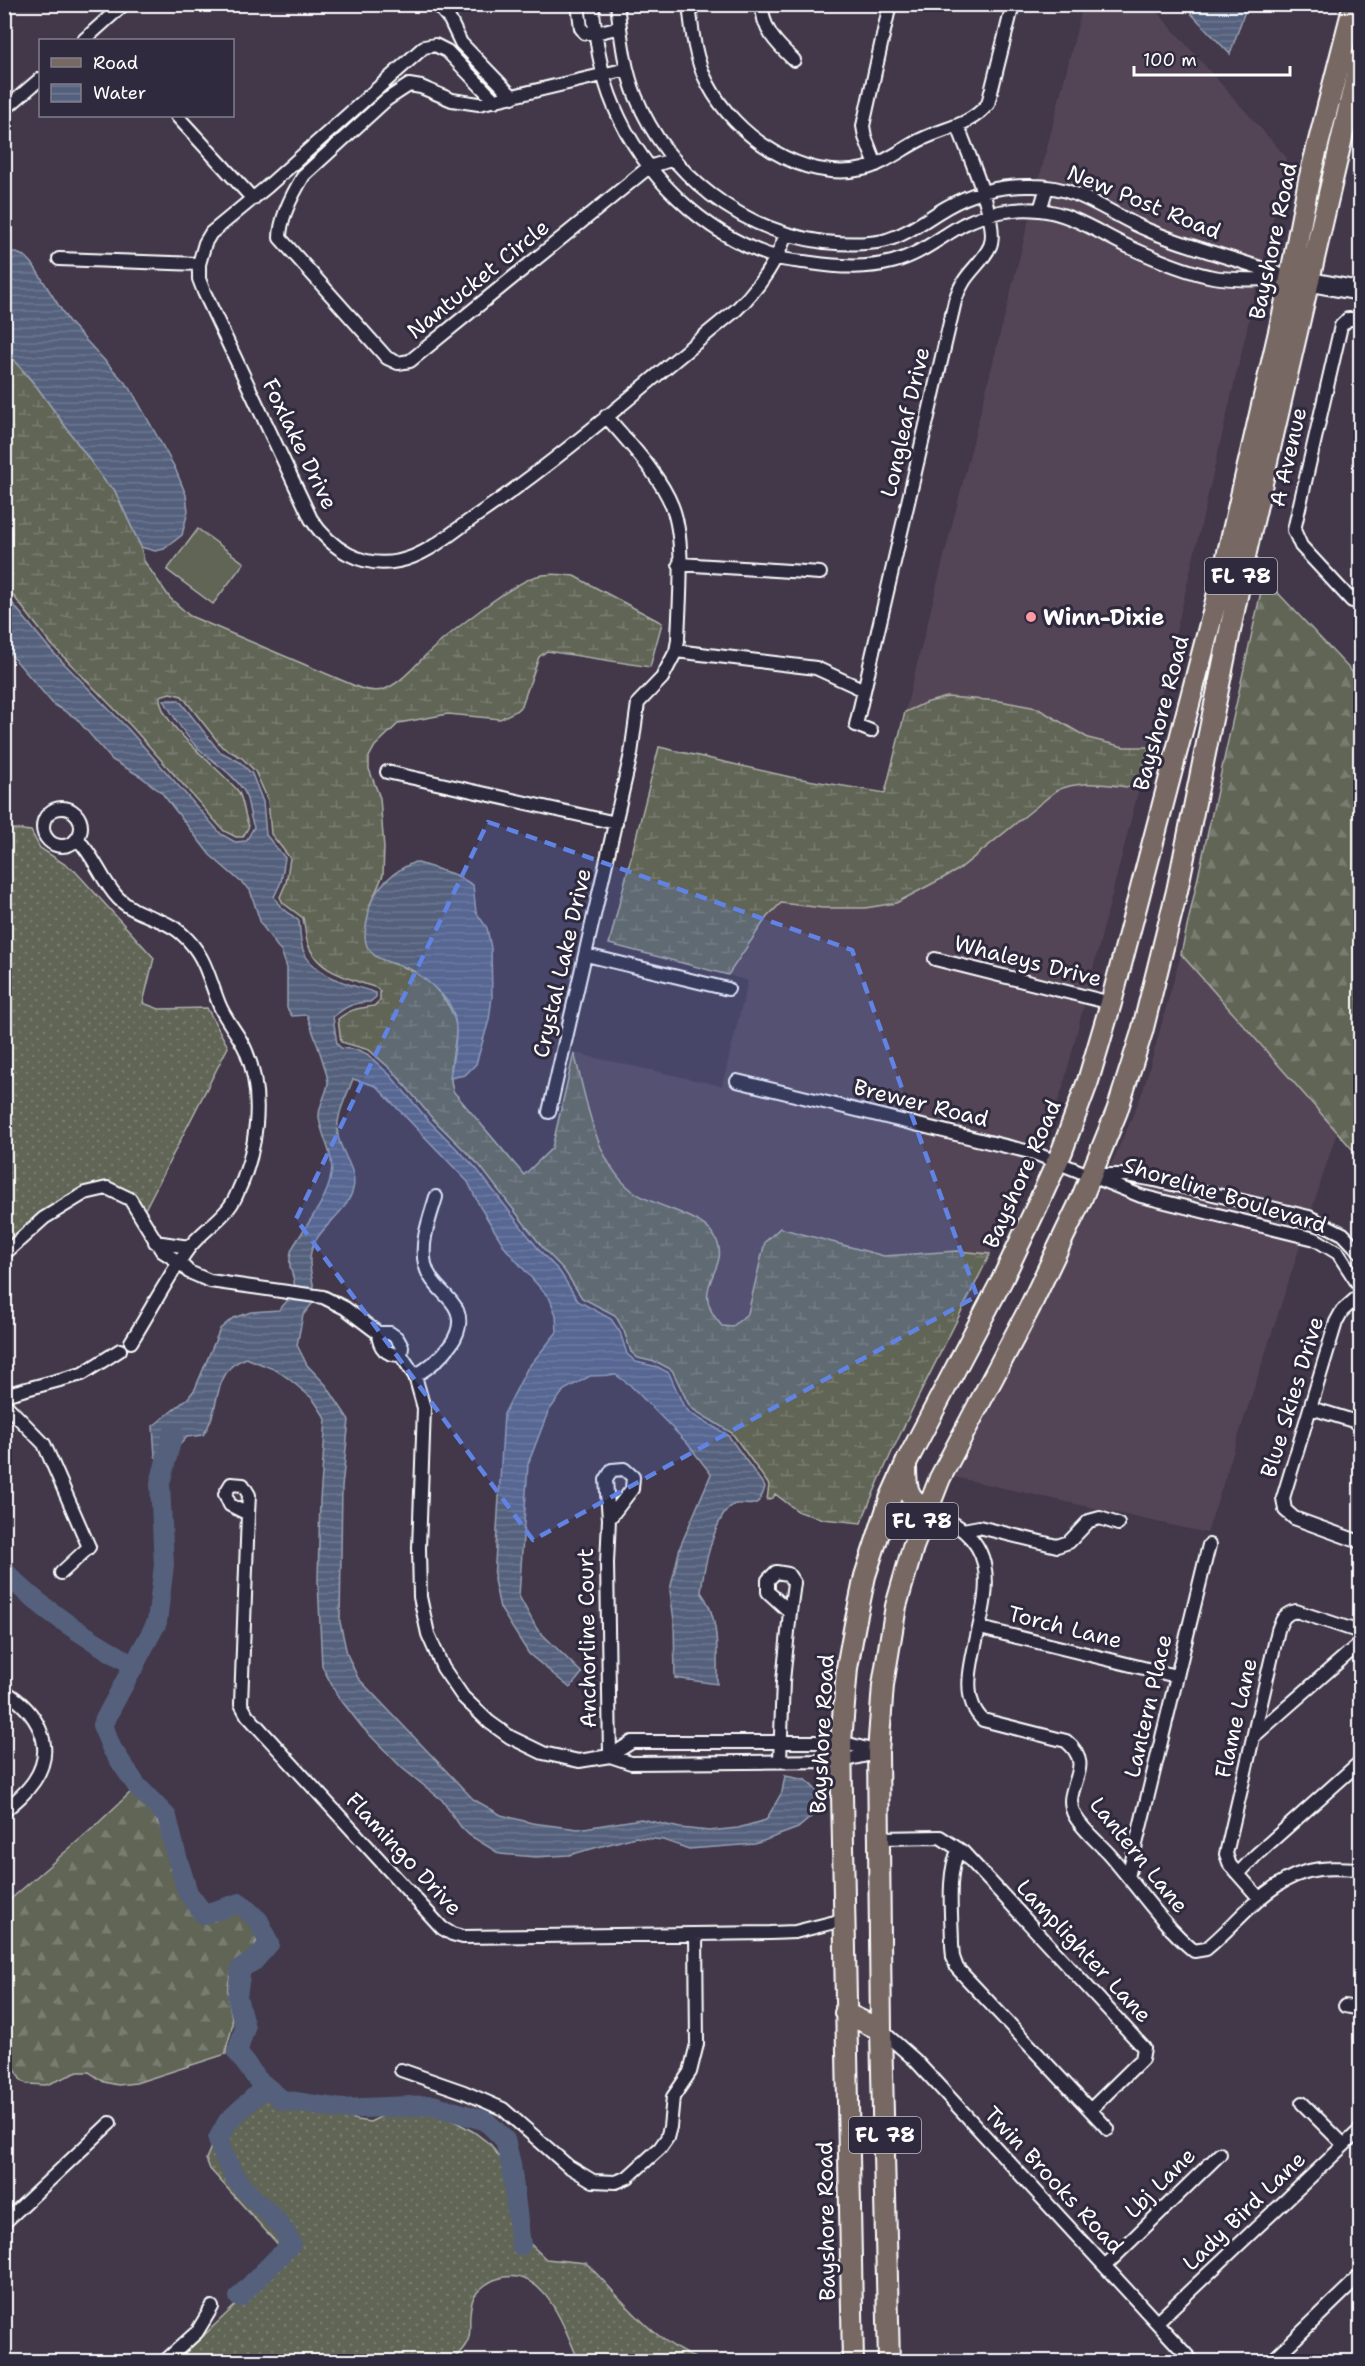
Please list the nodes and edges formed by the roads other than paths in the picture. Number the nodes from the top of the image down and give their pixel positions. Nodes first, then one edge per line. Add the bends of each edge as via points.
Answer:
1 (124, 4) edge
2 (437, 4) edge
3 (578, 4) edge
4 (592, 4) edge
5 (616, 4) edge
6 (689, 4) edge
7 (762, 4) edge
8 (890, 4) edge
9 (1013, 4) edge
10 (1354, 4) edge
11 (620, 27) junction
12 (596, 33) junction
13 (85, 39) edge
14 (794, 60) dead end
15 (1360, 64) edge
16 (627, 69) junction
17 (604, 75) junction
18 (39, 80) edge
19 (513, 97) junction
20 (495, 101) junction
21 (4, 110) edge
22 (178, 117) edge
23 (958, 126) junction
24 (674, 159) junction
25 (876, 165) junction
26 (649, 167) junction
27 (1047, 187) junction
28 (982, 192) junction
29 (253, 199) junction
30 (1040, 210) junction
31 (990, 215) junction
32 (786, 235) junction
33 (777, 258) junction
34 (58, 259) dead end
35 (199, 264) junction
36 (1299, 280) junction
37 (1360, 291) edge
38 (1360, 319) edge
39 (606, 416) junction
40 (680, 564) junction
41 (820, 573) dead end
42 (1356, 598) edge
43 (676, 651) junction
44 (864, 690) junction
45 (871, 731) dead end
46 (1179, 739) junction
47 (1206, 745) junction
48 (387, 772) dead end
49 (616, 823) junction
50 (76, 839) dead end
51 (586, 955) junction
52 (935, 959) dead end
53 (728, 989) dead end
54 (1111, 1003) junction
55 (737, 1081) dead end
56 (549, 1112) dead end
57 (1058, 1161) junction
58 (1092, 1174) junction
59 (436, 1197) dead end
60 (155, 1242) junction
61 (189, 1247) junction
62 (1360, 1252) edge
63 (4, 1254) edge
64 (179, 1262) junction
65 (1360, 1287) edge
66 (1360, 1295) edge
67 (415, 1376) junction
68 (4, 1395) edge
69 (4, 1403) edge
70 (1311, 1408) junction
71 (1360, 1424) edge
72 (906, 1461) junction
73 (925, 1511) junction
74 (248, 1514) dead end
75 (609, 1519) dead end
76 (1119, 1524) dead end
77 (963, 1530) junction
78 (1360, 1542) edge
79 (1209, 1545) dead end
80 (61, 1573) dead end
81 (790, 1612) dead end
82 (980, 1628) junction
83 (1360, 1632) edge
84 (1360, 1644) edge
85 (1176, 1676) junction
86 (4, 1691) edge
87 (1253, 1737) junction
88 (782, 1742) junction
89 (841, 1752) junction
90 (878, 1752) junction
91 (610, 1756) junction
92 (780, 1761) junction
93 (1360, 1762) edge
94 (4, 1811) edge
95 (879, 1838) junction
96 (959, 1849) junction
97 (1360, 1869) edge
98 (1238, 1874) junction
99 (1128, 1877) junction
100 (1260, 1899) junction
101 (843, 1920) junction
102 (696, 1934) junction
103 (1345, 2006) dead end
104 (1360, 2009) edge
105 (845, 2013) junction
106 (881, 2030) junction
107 (401, 2070) dead end
108 (1302, 2103) dead end
109 (1090, 2110) junction
110 (110, 2123) dead end
111 (1108, 2129) dead end
112 (1360, 2130) edge
113 (1344, 2145) junction
114 (1220, 2154) dead end
115 (4, 2223) edge
116 (1105, 2266) junction
117 (1360, 2276) edge
118 (212, 2307) dead end
119 (1156, 2322) junction
120 (164, 2361) edge
121 (853, 2361) edge
122 (890, 2361) edge
123 (1193, 2361) edge
124 (1271, 2361) edge

1 - 13 street
2 - 19 street via 461,43
3 - 12 street via 583,31
4 - 12 street, New Post Road
5 - 11 street, New Post Road
6 - 25 street via 693,39 708,83 748,133 780,154 815,168 842,172
7 - 14 street via 768,32
8 - 25 street via 863,126
9 - 23 street via 988,104 979,115
10 - 36 main road, Bayshore Road / FL 78 via 1309,180
11 - 12 street
11 - 16 street, New Post Road
12 - 17 street, New Post Road
15 - 36 main road, Bayshore Road / FL 78
16 - 17 street, Nantucket Circle
16 - 24 street, New Post Road via 644,114
17 - 19 street, Nantucket Circle
17 - 26 street, New Post Road via 620,120
18 - 21 street
19 - 20 street, Nantucket Circle
20 - 26 street, Nantucket Circle via 466,103 409,85 304,175 280,226 280,238 287,248 387,358 398,363 410,361
20 - 29 street via 447,51 435,45 424,47
22 - 29 street
23 - 25 street via 920,140
23 - 28 street, Longleaf Drive
24 - 26 street, Nantucket Circle
24 - 32 street, New Post Road via 720,202
26 - 33 street, New Post Road via 705,221
27 - 28 street, New Post Road via 1010,186
27 - 30 street
27 - 36 street, New Post Road via 1091,199 1149,231
28 - 31 street, Longleaf Drive
28 - 32 street, New Post Road via 884,241 838,243
29 - 35 street via 211,233
30 - 31 street, New Post Road via 1007,210
30 - 36 street, New Post Road via 1066,216 1130,248 1212,277
31 - 33 street, New Post Road via 921,250 879,265 838,267
31 - 44 street, Longleaf Drive via 993,237 989,249 964,278 955,301
32 - 33 street, Foxlake Drive
33 - 39 street, Foxlake Drive via 736,310
34 - 35 street
35 - 39 street, Foxlake Drive via 204,292 311,519 329,541 353,557 383,563 426,551 498,502
36 - 37 street
36 - 46 main road, Bayshore Road / FL 78
36 - 47 main road, Bayshore Road / FL 78
38 - 42 street, A Avenue via 1348,319 1341,326 1294,524 1301,546
39 - 40 street, Crystal Lake Drive via 668,496 678,528
40 - 41 street
40 - 43 street, Crystal Lake Drive
43 - 44 street via 816,668
43 - 49 street, Crystal Lake Drive via 662,678 638,703 632,754
44 - 45 street, Longleaf Drive via 856,725
46 - 47 main road
46 - 54 main road, Bayshore Road / FL 78
47 - 58 main road, Bayshore Road / FL 78 via 1153,995 1117,1112
48 - 49 street
49 - 51 street, Crystal Lake Drive
50 - 61 street via 119,899 132,910 180,931 196,949 253,1069 254,1142 245,1175 228,1209
51 - 53 street
51 - 56 street, Crystal Lake Drive
52 - 54 street, Whaleys Drive
54 - 57 main road, Bayshore Road / FL 78 via 1088,1081
55 - 57 street, Brewer Road
57 - 58 street, Brewer Road
57 - 72 main road, Bayshore Road / FL 78 via 1002,1280
58 - 62 street, Shoreline Boulevard via 1155,1180 1309,1217 1343,1234
58 - 65 street, Shoreline Boulevard via 1142,1196 1315,1239 1338,1253
58 - 73 main road, Bayshore Road / FL 78 via 1044,1278
59 - 67 street via 425,1239 425,1263 435,1285 459,1312 460,1325 443,1354
60 - 61 street
60 - 63 street via 130,1199 107,1188 85,1193 44,1218
60 - 64 street
61 - 64 street
64 - 67 street via 189,1272 210,1281 334,1301 378,1332 384,1350 402,1355
64 - 68 street via 126,1346 82,1374
66 - 70 street, Blue Skies Drive via 1336,1322
67 - 91 street via 425,1421 418,1548 420,1597 437,1657 471,1706 510,1737 543,1752 579,1761
69 - 80 street via 44,1444 89,1546
70 - 71 street
70 - 78 street, Blue Skies Drive via 1285,1486 1286,1510 1294,1518
72 - 73 main road via 906,1487 911,1499
72 - 89 main road, Bayshore Road / FL 78 via 865,1576 847,1668
73 - 77 street, Lantern Lane
73 - 90 main road, Bayshore Road / FL 78 via 889,1640
74 - 102 street, Flamingo Drive via 241,1704 442,1928 464,1936
75 - 91 street, Anchorline Court
76 - 77 street via 1100,1518 1089,1521 1069,1542 1057,1546 979,1527
77 - 82 street, Lantern Lane via 985,1563
79 - 85 street, Lantern Place
81 - 88 street
82 - 85 street, Torch Lane
82 - 99 street, Lantern Lane via 970,1676 970,1701 975,1713 983,1720 1065,1741 1076,1749 1080,1762 1072,1794 1075,1817
83 - 87 street, Flame Lane via 1296,1611 1288,1612 1278,1630
84 - 87 street
85 - 99 street, Lantern Place
86 - 94 street via 31,1712 44,1748 35,1780
87 - 98 street, Flame Lane via 1226,1854
88 - 89 street
88 - 91 street via 632,1742
88 - 92 street
89 - 90 street
89 - 90 street
89 - 92 street
89 - 101 main road, Bayshore Road / FL 78
90 - 95 main road, Bayshore Road / FL 78
91 - 92 street via 631,1763
93 - 98 street
95 - 96 street, Lamplighter Lane via 940,1837
95 - 106 main road, Bayshore Road / FL 78
96 - 109 street via 952,1872 952,1945 957,1968
96 - 109 street, Lamplighter Lane via 1144,2048 1143,2059
97 - 100 street, Lantern Lane via 1306,1872
98 - 100 street, Flame Lane
99 - 100 street, Lantern Lane via 1194,1951 1215,1942
101 - 102 street, Flamingo Drive via 795,1932
101 - 105 main road, Bayshore Road / FL 78
102 - 107 street via 697,2044 690,2072 673,2097 670,2127 660,2148 616,2182 593,2181 568,2166 503,2109
103 - 104 street
105 - 106 main road
105 - 121 main road, Bayshore Road / FL 78
106 - 116 street, Twin Brooks Road via 915,2060
106 - 122 main road, Bayshore Road / FL 78
108 - 113 street
109 - 111 street
110 - 115 street
112 - 113 street, Lady Bird Lane
113 - 119 street, Lady Bird Lane
114 - 116 street, Lbj Lane
116 - 119 street, Twin Brooks Road
117 - 124 street
118 - 120 street via 197,2332
119 - 123 street, Twin Brooks Road

